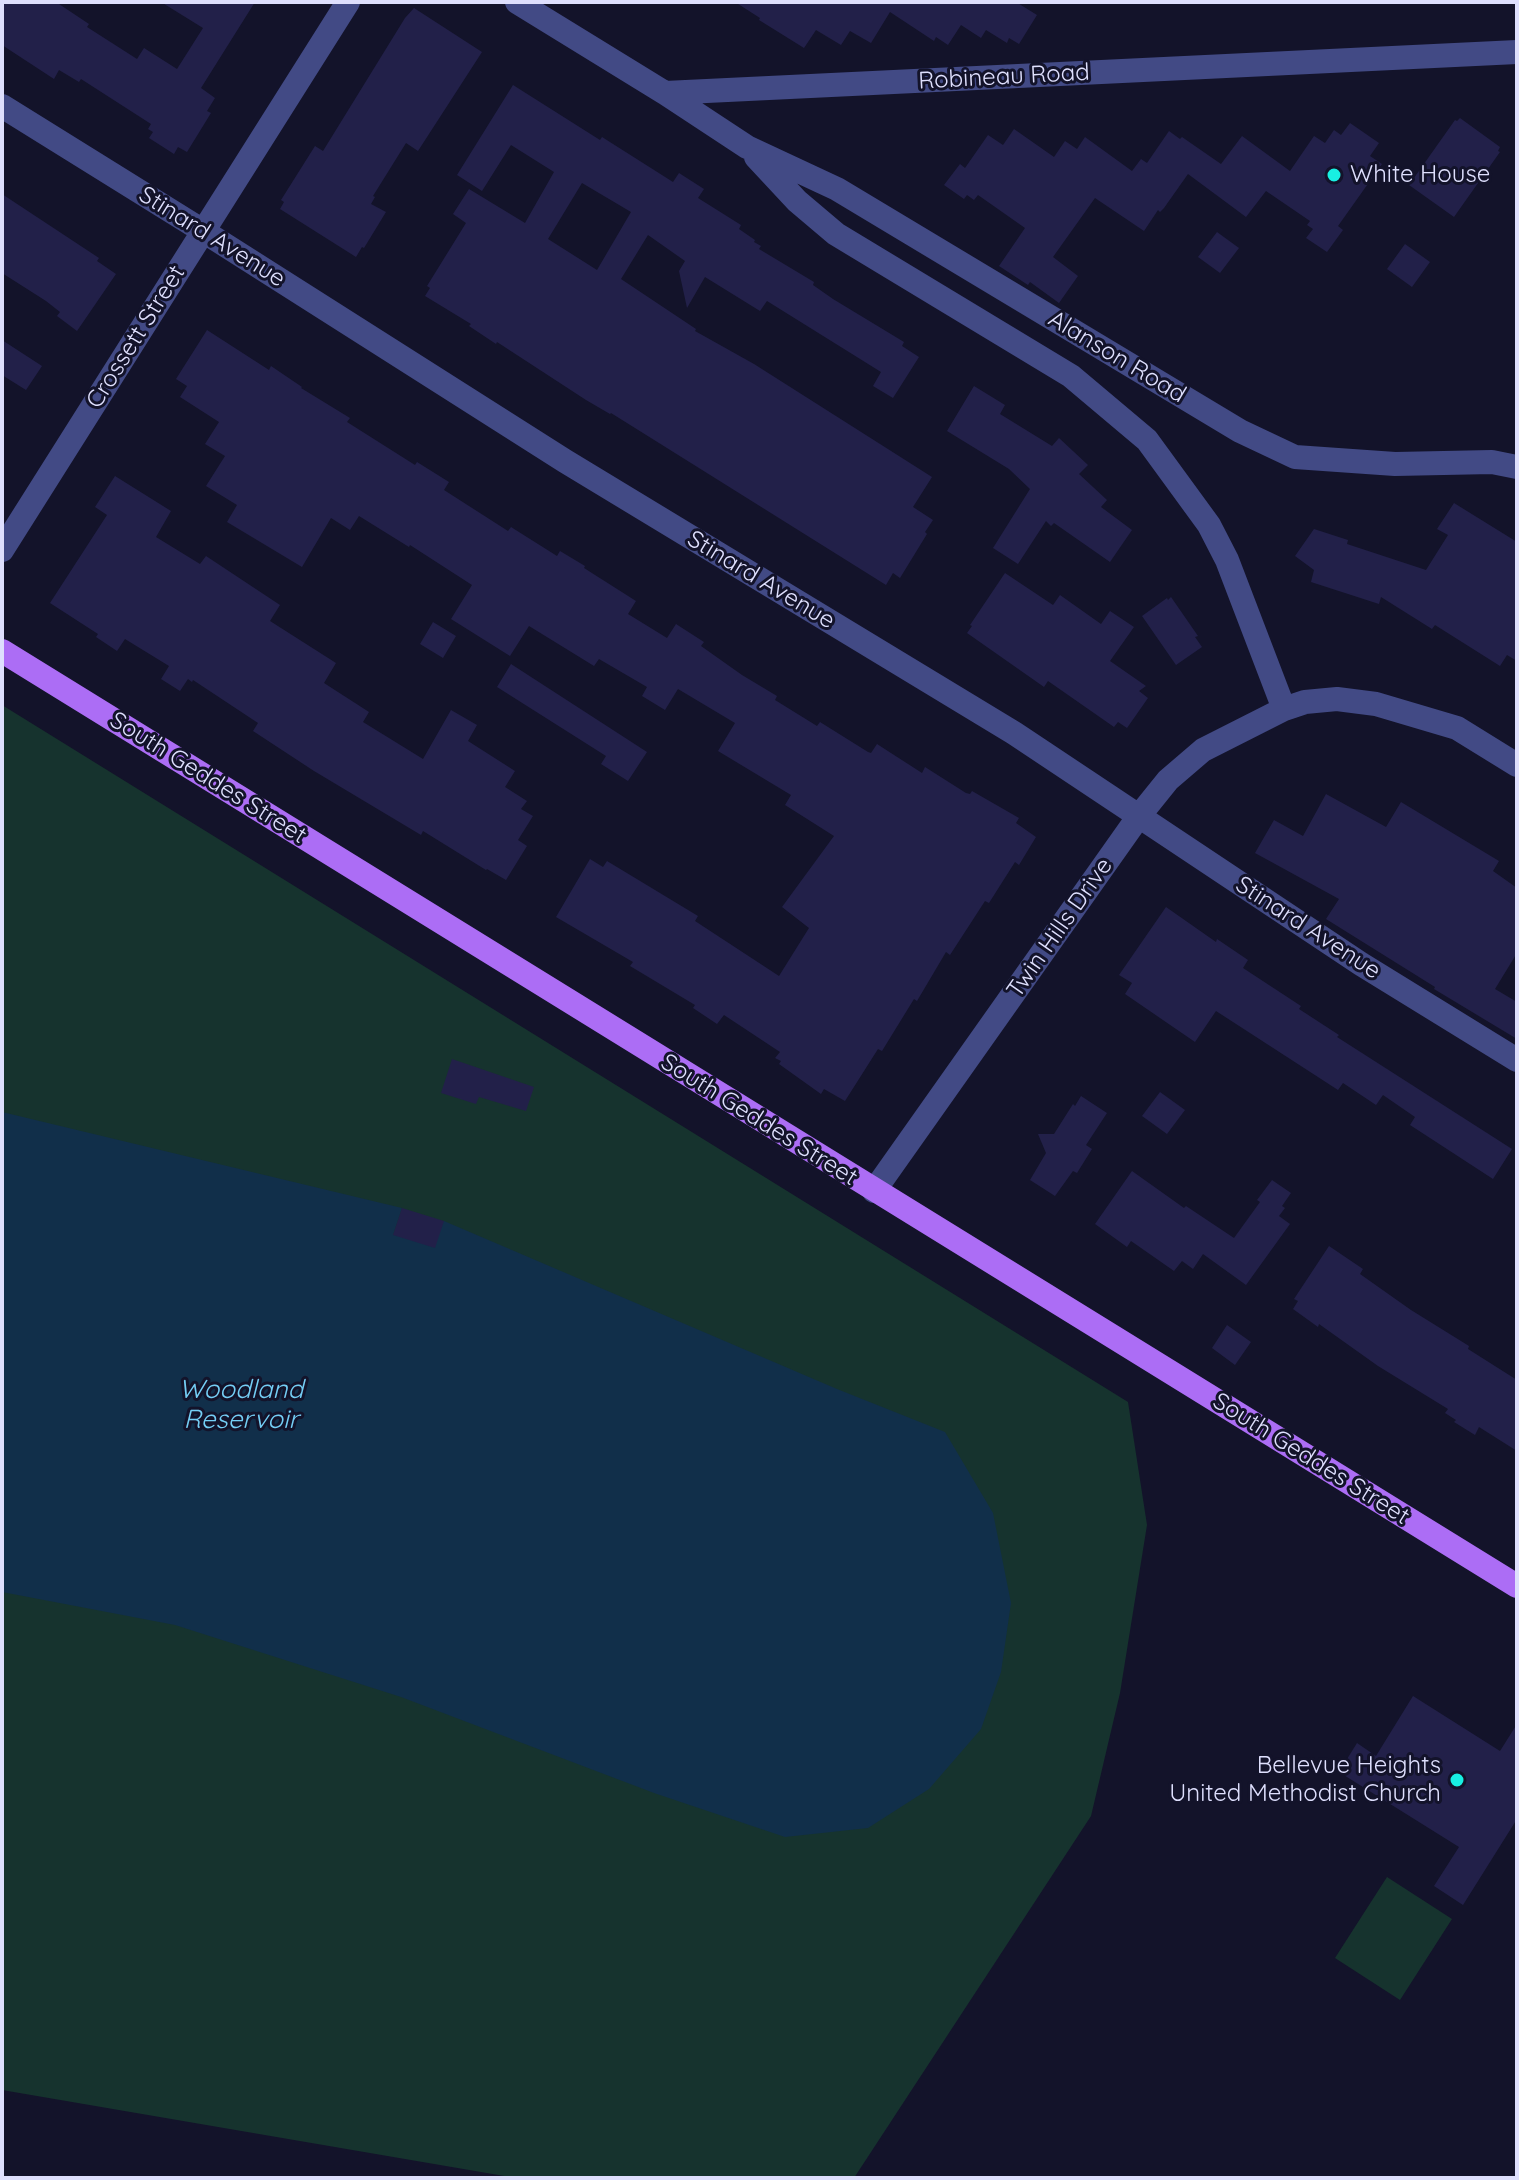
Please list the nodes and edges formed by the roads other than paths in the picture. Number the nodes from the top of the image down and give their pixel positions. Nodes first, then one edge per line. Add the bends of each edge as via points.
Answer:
1 (348, 2) edge
2 (517, 2) edge
3 (1517, 52) edge
4 (665, 93) junction
5 (2, 106) edge
6 (747, 147) junction
7 (203, 231) junction
8 (1517, 467) edge
9 (2, 550) edge
10 (2, 651) edge
11 (1284, 709) junction
12 (1517, 765) edge
13 (1139, 816) junction
14 (1517, 1060) edge
15 (874, 1191) junction
16 (1517, 1586) edge

1 - 7 street, Crossett Street
2 - 4 street
3 - 4 street, Robineau Road
4 - 6 street, Alanson Road
5 - 7 street, Stinard Avenue
6 - 8 street, Alanson Road via 837,189 1240,431 1295,457
6 - 11 street, Alanson Road via 836,234 1071,376 1147,440 1209,525 1227,560
7 - 9 street, Crossett Street
7 - 13 street, Stinard Avenue via 565,461 1014,733
10 - 15 main road, South Geddes Street
11 - 12 street, Twin Hills Drive via 1337,699 1376,704 1457,728
11 - 13 street, Twin Hills Drive via 1203,750 1168,780
13 - 14 street, Stinard Avenue
13 - 15 street, Twin Hills Drive
15 - 16 main road, South Geddes Street

